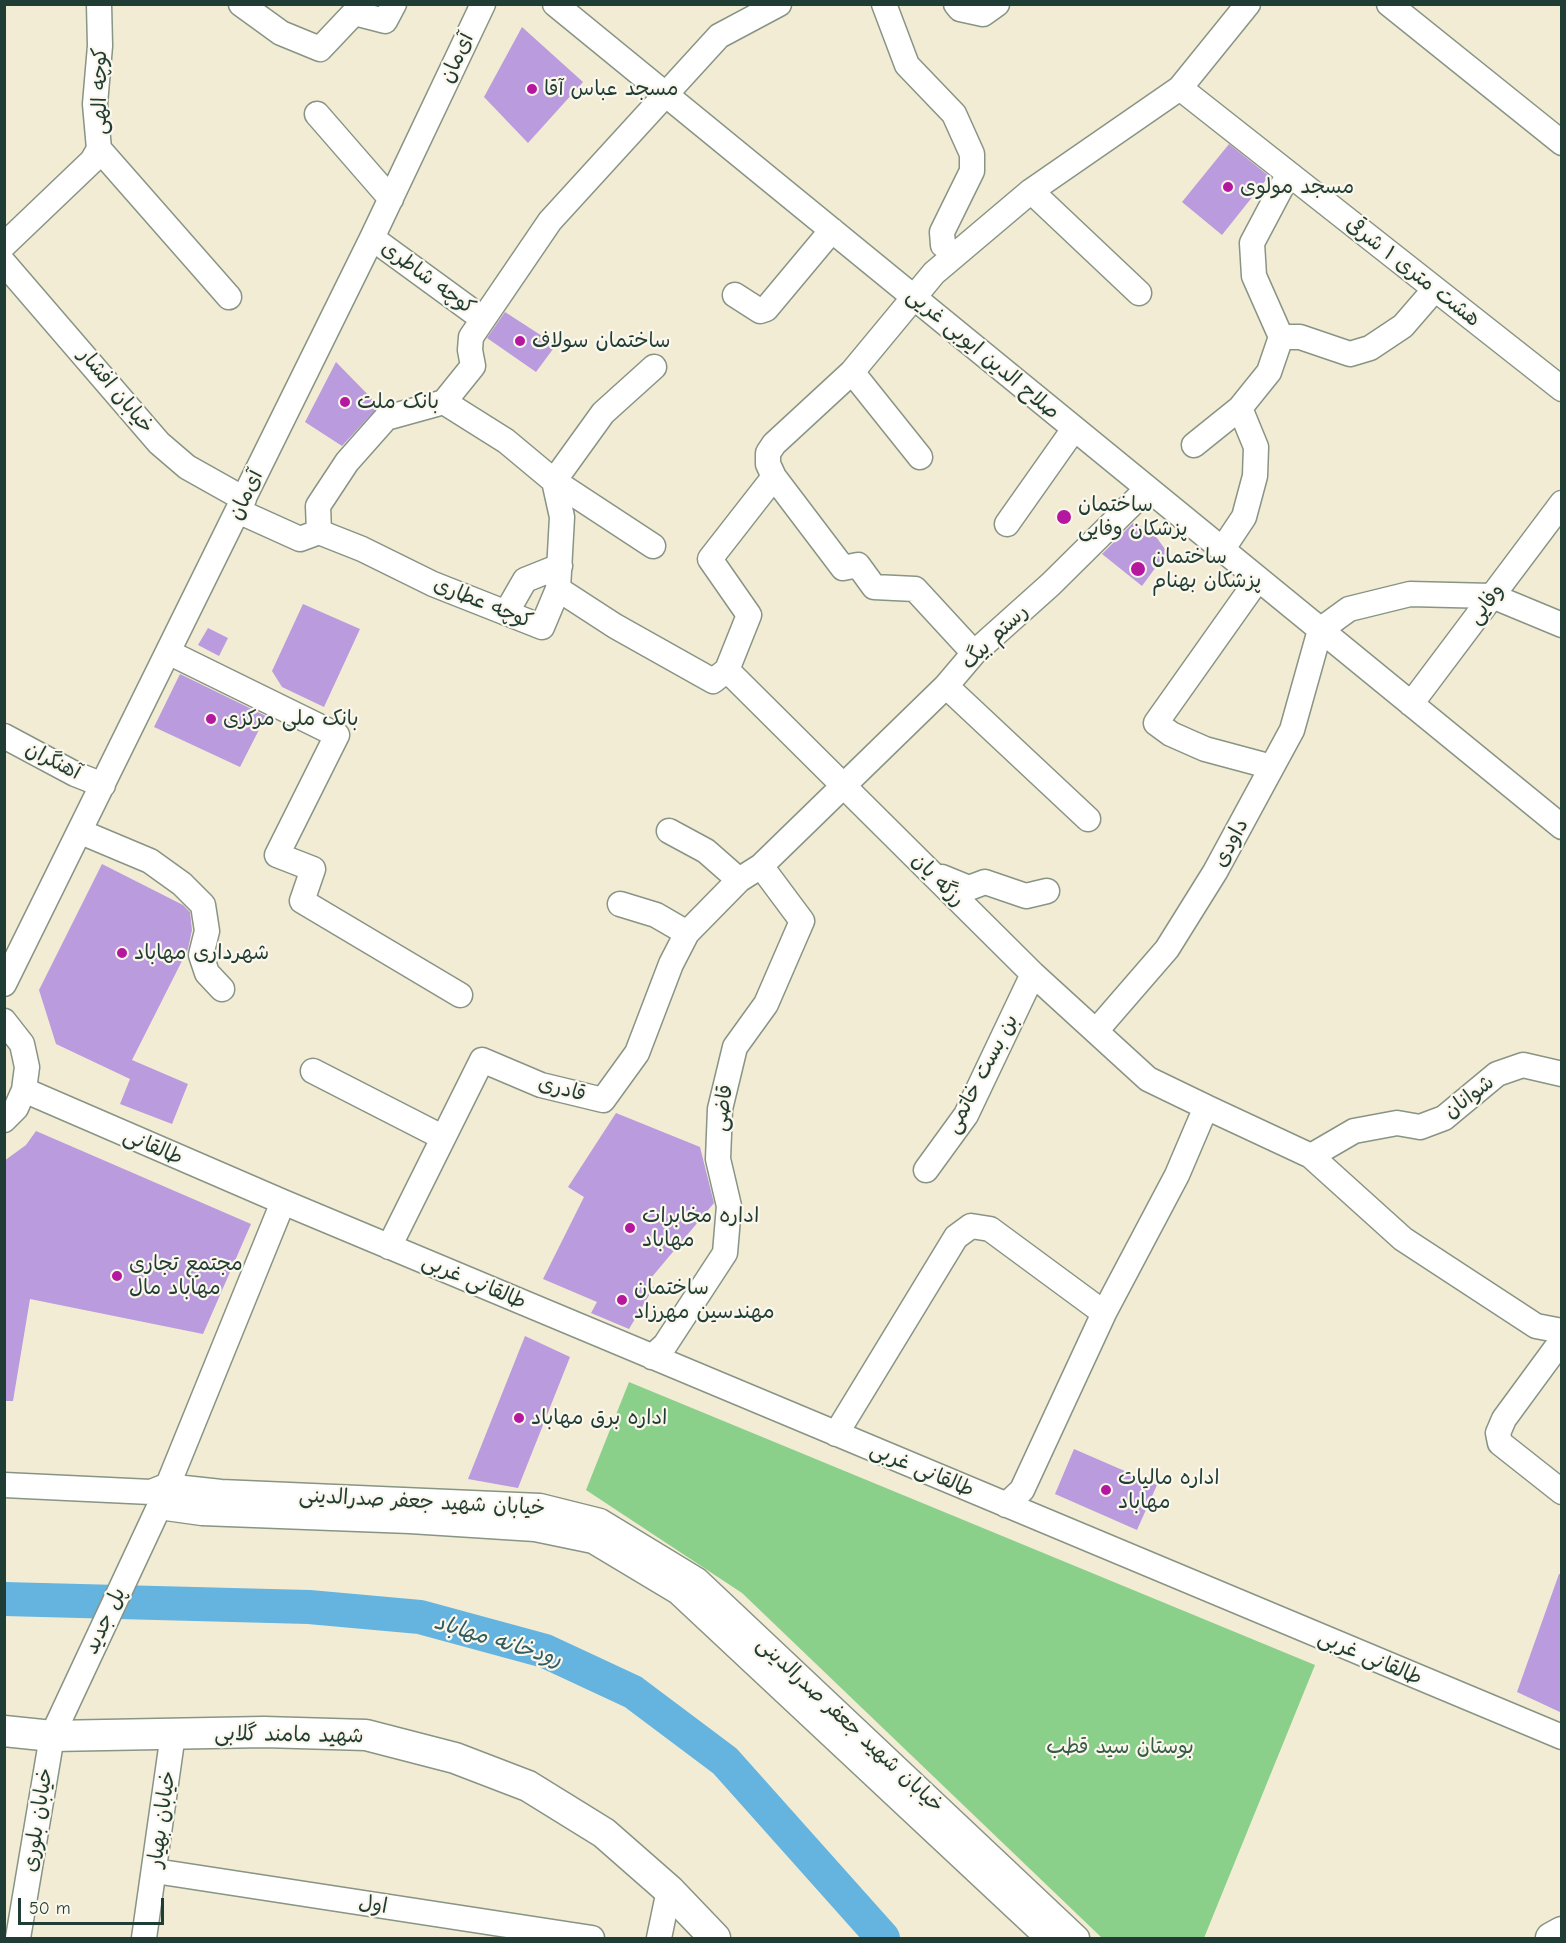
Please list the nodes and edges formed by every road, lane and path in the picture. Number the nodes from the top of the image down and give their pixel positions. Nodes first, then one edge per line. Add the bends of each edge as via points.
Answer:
1 (99, 4) edge
2 (241, 4) edge
3 (394, 4) edge
4 (483, 4) edge
5 (555, 4) edge
6 (779, 4) edge
7 (884, 4) edge
8 (956, 4) edge
9 (996, 4) edge
10 (1248, 4) edge
11 (1389, 4) edge
12 (1180, 88) junction
13 (664, 94) junction
14 (317, 114) dead end
15 (1562, 143) edge
16 (99, 149) junction
17 (1288, 175) junction
18 (1032, 191) junction
19 (391, 199) junction
20 (832, 230) junction
21 (372, 238) junction
22 (4, 245) edge
23 (954, 254) junction
24 (4, 263) edge
25 (1435, 289) junction
26 (1139, 293) dead end
27 (735, 295) dead end
28 (229, 297) dead end
29 (915, 297) junction
30 (483, 319) junction
31 (1281, 337) junction
32 (654, 367) dead end
33 (852, 372) junction
34 (1562, 389) edge
35 (444, 402) junction
36 (1240, 408) junction
37 (1074, 429) junction
38 (1194, 445) dead end
39 (920, 457) dead end
40 (774, 477) junction
41 (554, 480) junction
42 (1148, 489) junction
43 (1562, 503) edge
44 (241, 505) junction
45 (1007, 524) dead end
46 (319, 532) junction
47 (653, 546) dead end
48 (1222, 550) junction
49 (559, 578) junction
50 (1257, 579) junction
51 (1492, 596) junction
52 (507, 613) junction
53 (1562, 625) edge
54 (1320, 630) junction
55 (168, 652) junction
56 (974, 653) junction
57 (727, 670) junction
58 (946, 686) junction
59 (1411, 704) junction
60 (4, 736) edge
61 (1272, 767) junction
62 (103, 785) junction
63 (843, 786) junction
64 (1088, 819) dead end
65 (1562, 827) edge
66 (669, 831) dead end
67 (81, 832) junction
68 (761, 866) junction
69 (929, 871) junction
70 (738, 880) junction
71 (1047, 891) dead end
72 (620, 904) dead end
73 (687, 933) junction
74 (1033, 974) junction
75 (4, 984) edge
76 (222, 989) dead end
77 (460, 995) dead end
78 (4, 1020) edge
79 (1096, 1031) junction
80 (313, 1071) dead end
81 (1562, 1074) edge
82 (24, 1090) junction
83 (1206, 1107) junction
84 (4, 1120) edge
85 (442, 1137) junction
86 (1311, 1156) junction
87 (926, 1170) dead end
88 (283, 1202) junction
89 (389, 1247) junction
90 (1104, 1313) junction
91 (1562, 1331) edge
92 (1562, 1340) edge
93 (652, 1357) junction
94 (836, 1434) junction
95 (4, 1485) edge
96 (1562, 1492) edge
97 (159, 1495) junction
98 (1006, 1505) junction
99 (4, 1731) edge
100 (173, 1734) junction
101 (52, 1736) junction
102 (1562, 1737) edge
103 (4, 1746) edge
104 (155, 1871) junction
105 (669, 1890) junction
106 (1562, 1932) edge
107 (18, 1938) edge
108 (144, 1938) edge
109 (592, 1938) edge
110 (659, 1938) edge
111 (715, 1938) edge
112 (1048, 1938) edge
113 (1077, 1938) edge
114 (1551, 1938) edge

1 - 16 street, کوچه الهی via 95,104
2 - 3 street via 281,33 320,49 354,12 385,21
4 - 19 street, آی‌مان
5 - 13 street, صلاح الدین ایوبی غریی
6 - 13 street via 719,36
7 - 23 street via 907,65 954,114 972,154 972,171 942,232 943,245
8 - 9 street via 960,9 983,14
10 - 12 street
11 - 15 street
12 - 17 street, هشت متری ۱ شرقی
12 - 18 street
13 - 20 street, صلاح الدین ایوبی غریی
13 - 30 street via 550,221
14 - 19 street
16 - 22 street, کوچه الهی via 92,161
16 - 28 street
17 - 25 street, هشت متری ۱ شرقی
17 - 31 street via 1252,243 1254,276
18 - 23 street
18 - 26 street
19 - 21 street, آی‌مان
20 - 27 street via 766,309 760,311
20 - 29 street, صلاح الدین ایوبی غریی
21 - 30 street, کوچه شاطری
21 - 44 street, آی‌مان
23 - 29 street
24 - 44 street, خیابان افشار via 159,443
25 - 31 street via 1403,326 1370,348 1350,354 1300,337
25 - 34 street, هشت متری ۱ شرقی
29 - 33 street
29 - 37 street, صلاح الدین ایوبی غریی
30 - 35 street via 471,337 473,366
31 - 36 street via 1269,372
32 - 41 street via 603,413
33 - 39 street
33 - 40 street via 774,444 768,453
35 - 41 street via 506,441
35 - 46 street via 386,418 346,462 318,506
36 - 38 street
36 - 48 street via 1256,447 1255,476 1244,517
37 - 42 street, صلاح الدین ایوبی غریی
37 - 45 street
40 - 56 street via 843,568 858,565 874,587 915,589
40 - 57 street via 710,559 749,615
41 - 47 street
41 - 49 street via 562,517
42 - 48 street, صلاح الدین ایوبی غریی
42 - 56 street, رستم بیگ
43 - 51 street, وفایی
44 - 46 street, کوچه عطاری via 300,539
44 - 55 street, آی‌مان
46 - 52 street, کوچه عطاری
48 - 50 street, صلاح الدین ایوبی غریی
49 - 52 street via 525,580
49 - 52 street, کوچه عطاری via 542,627
49 - 57 street, کوچه عطاری via 615,626 713,681
50 - 54 street, صلاح الدین ایوبی غریی
50 - 61 street via 1156,723 1205,749
51 - 53 street
51 - 54 street via 1410,594 1349,609
51 - 59 street, وفایی
54 - 59 street, صلاح الدین ایوبی غریی
54 - 61 street, داودی via 1292,730
55 - 62 street, آی‌مان
55 - 77 street via 337,735 277,855 313,869 302,901
56 - 58 street, رستم بیگ
57 - 63 street, رزگه یان
58 - 63 street, رستم بیگ
58 - 64 street
59 - 65 street, صلاح الدین ایوبی غریی
60 - 62 street, آهنگران
61 - 79 street, داودی via 1215,873 1167,949
62 - 67 street, آی‌مان
63 - 68 street, رستم بیگ
63 - 69 street, رزگه یان
66 - 70 street via 706,851
67 - 75 street, آی‌مان
67 - 76 street via 150,861 203,905 207,931 201,955 207,973
68 - 70 street, قادری
68 - 93 street, قاضی via 802,921 766,1004 735,1047 720,1109 718,1159 729,1206 725,1253 665,1345
69 - 71 street via 969,888 985,882 1026,896
69 - 74 street, رزگه یان
70 - 73 street, قادری
72 - 73 street via 656,915
73 - 85 street, قادری via 637,1053 603,1100 541,1085 482,1060
74 - 79 street, رزگه یان
74 - 87 street, بن بست خاتمی via 966,1115
78 - 82 street via 22,1044 27,1067
79 - 83 street, رزگه یان via 1148,1079
80 - 85 street
81 - 86 street, شوانان via 1523,1065 1497,1074 1444,1118 1420,1126 1397,1123 1354,1131
82 - 84 street via 16,1108
82 - 88 street, طالقانی
83 - 86 street, رزگه یان
83 - 90 street via 1177,1175
85 - 89 street, قادری
86 - 91 street, رزگه یان via 1403,1239 1536,1326
88 - 89 street, طالقانی غربی
88 - 97 street, پل جدید
89 - 93 street, طالقانی غربی
90 - 94 street via 990,1229 971,1226 956,1237
90 - 98 street via 1022,1490
92 - 96 street via 1498,1433 1500,1443
93 - 94 street, طالقانی غربی
94 - 98 street, طالقانی غربی
95 - 97 street, خیابان شهید جعفر صدرالدینی
97 - 101 street, پل جدید via 145,1536
97 - 112 street, خیابان شهید جعفر صدرالدینی via 202,1513 535,1529 593,1541 678,1592
97 - 113 street, خیابان شهید جعفر صدرالدینی via 222,1492 540,1506 600,1521 697,1580
98 - 102 street, طالقانی غربی
99 - 101 main road, شهید مامند گلابی
100 - 101 main road, شهید مامند گلابی
100 - 104 street, خیابان بهیار
100 - 105 main road, شهید مامند گلابی via 366,1735 455,1758 528,1786 604,1833
101 - 103 main road, شهید مامند گلابی
101 - 107 street, خیابان بلوری
104 - 108 street, خیابان بهیار
104 - 109 street, اول
105 - 110 street
105 - 111 main road, شهید مامند گلابی
106 - 114 main road

